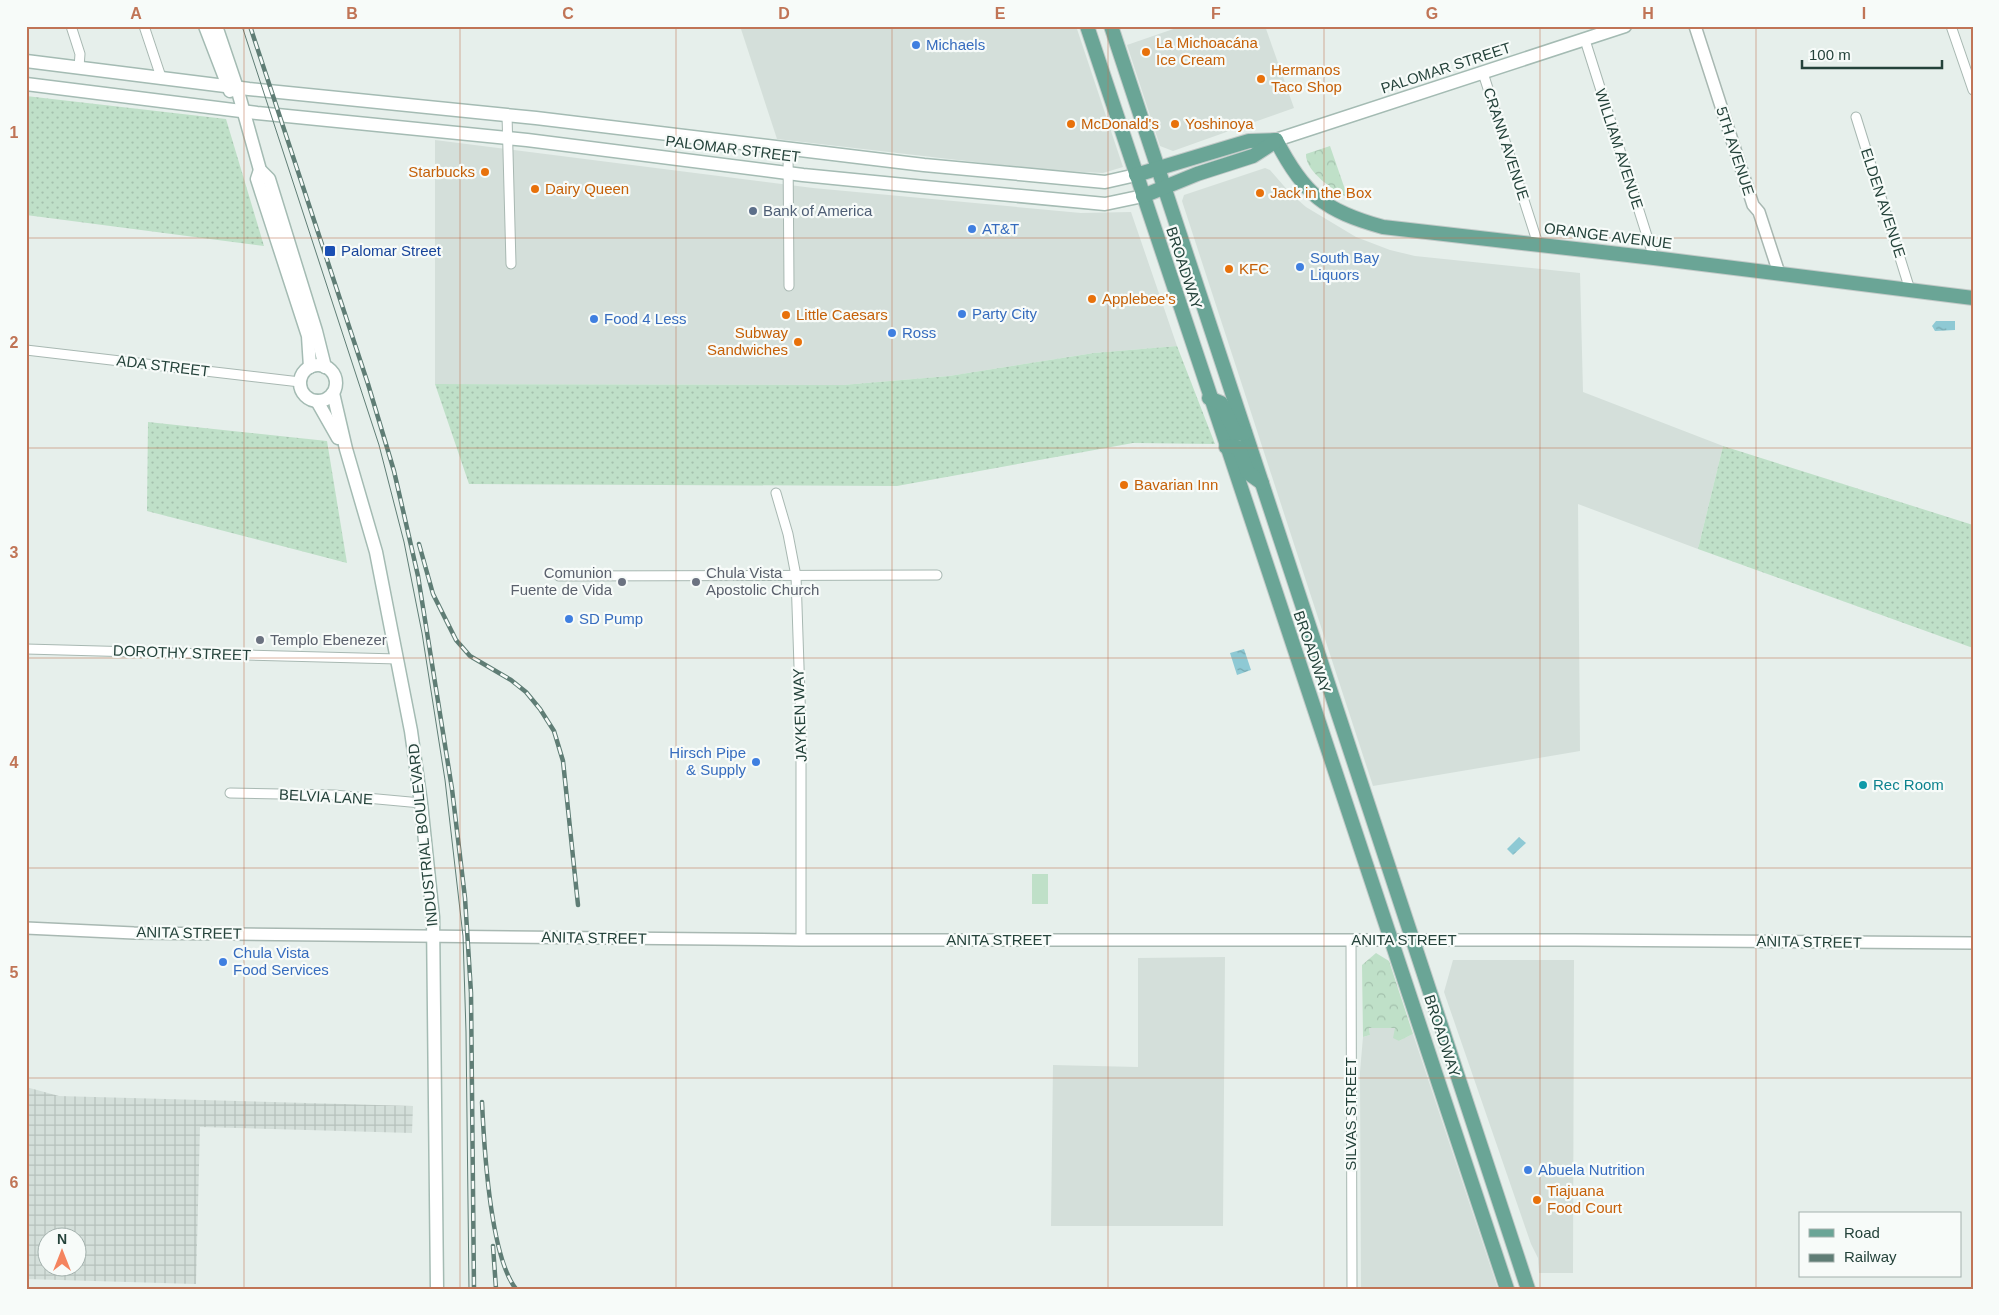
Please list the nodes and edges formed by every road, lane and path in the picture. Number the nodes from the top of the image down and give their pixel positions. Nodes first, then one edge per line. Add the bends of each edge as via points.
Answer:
1 (71, 26) edge
2 (144, 26) edge
3 (206, 26) edge
4 (216, 26) edge
5 (1087, 26) edge
6 (1110, 26) edge
7 (1626, 26) edge
8 (1695, 26) edge
9 (1951, 26) edge
10 (1585, 40) junction
11 (26, 61) edge
12 (79, 67) junction
13 (1484, 73) junction
14 (161, 77) junction
15 (26, 84) edge
16 (232, 87) junction
17 (1973, 90) edge
18 (242, 110) junction
19 (507, 115) junction
20 (1856, 117) dead end
21 (508, 138) junction
22 (1276, 140) junction
23 (788, 150) junction
24 (260, 170) junction
25 (1159, 170) junction
26 (788, 172) junction
27 (1136, 176) junction
28 (1165, 188) junction
29 (1143, 196) junction
30 (1538, 244) junction
31 (1654, 258) junction
32 (511, 264) dead end
33 (1778, 273) junction
34 (789, 286) dead end
35 (1910, 290) junction
36 (1973, 298) edge
37 (26, 350) edge
38 (310, 367) junction
39 (325, 367) junction
40 (300, 382) junction
41 (333, 394) junction
42 (1210, 398) junction
43 (316, 401) junction
44 (1245, 433) junction
45 (1226, 447) junction
46 (346, 449) junction
47 (1262, 483) junction
48 (776, 493) dead end
49 (937, 575) dead end
50 (559, 576) dead end
51 (796, 576) junction
52 (1316, 648) junction
53 (26, 649) edge
54 (1296, 654) junction
55 (398, 659) junction
56 (230, 793) dead end
57 (421, 803) junction
58 (26, 928) edge
59 (433, 936) junction
60 (802, 940) junction
61 (1351, 940) junction
62 (1393, 940) junction
63 (1412, 940) junction
64 (1973, 943) edge
65 (1490, 1174) junction
66 (1471, 1178) junction
67 (437, 1289) edge
68 (1352, 1289) edge
69 (1507, 1289) edge
70 (1528, 1289) edge

1 - 12 street via 80,54
2 - 14 street
3 - 16 main road, INDUSTRIAL BOULEVARD
4 - 16 main road, INDUSTRIAL BOULEVARD
5 - 27 main road, BROADWAY
6 - 25 main road, BROADWAY
7 - 10 main road, PALOMAR STREET
8 - 33 street, 5TH AVENUE via 1752,205 1759,212
9 - 17 street
10 - 13 main road, PALOMAR STREET
10 - 31 street, WILLIAM AVENUE
11 - 12 main road, PALOMAR STREET
12 - 14 main road, PALOMAR STREET
13 - 22 main road, PALOMAR STREET
13 - 30 street, CRANN AVENUE
14 - 16 main road, PALOMAR STREET
15 - 18 main road, PALOMAR STREET
16 - 18 main road, INDUSTRIAL BOULEVARD
16 - 19 main road, PALOMAR STREET
18 - 21 main road, PALOMAR STREET
18 - 24 main road, INDUSTRIAL BOULEVARD
19 - 21 street
19 - 23 main road, PALOMAR STREET
20 - 35 street, ELDEN AVENUE
21 - 26 main road, PALOMAR STREET
21 - 32 street
22 - 25 main road, PALOMAR STREET via 1248,141
22 - 28 main road, PALOMAR STREET via 1253,156
22 - 30 main road, ORANGE AVENUE via 1292,171 1312,193 1348,217 1383,228
23 - 26 street
23 - 27 main road, PALOMAR STREET via 1105,182
24 - 38 main road, INDUSTRIAL BOULEVARD via 257,179 308,336
24 - 39 main road, INDUSTRIAL BOULEVARD via 269,179
25 - 27 main road, PALOMAR STREET
25 - 28 main road, BROADWAY
26 - 29 main road, PALOMAR STREET via 1105,204
26 - 34 street
27 - 29 main road, BROADWAY
28 - 29 main road, PALOMAR STREET
28 - 44 main road, BROADWAY
29 - 42 main road, BROADWAY
30 - 31 main road, ORANGE AVENUE
31 - 33 main road, ORANGE AVENUE
33 - 35 main road, ORANGE AVENUE
35 - 36 main road, ORANGE AVENUE
37 - 40 street, ADA STREET
38 - 39 main road
38 - 40 main road
39 - 41 main road, INDUSTRIAL BOULEVARD via 335,378
40 - 43 main road, INDUSTRIAL BOULEVARD via 306,397
41 - 43 main road via 323,401
41 - 46 main road, INDUSTRIAL BOULEVARD
42 - 44 main road via 1221,403 1236,434
42 - 45 main road, BROADWAY
43 - 46 main road, INDUSTRIAL BOULEVARD
44 - 47 main road, BROADWAY
45 - 47 main road via 1239,448 1248,473
45 - 54 main road, BROADWAY
46 - 55 main road, INDUSTRIAL BOULEVARD via 376,552
47 - 52 main road, BROADWAY
48 - 51 street, JAYKEN WAY
49 - 51 street
50 - 51 street
51 - 60 street, JAYKEN WAY via 802,727
52 - 54 main road
52 - 63 main road, BROADWAY
53 - 55 street, DOROTHY STREET
54 - 62 main road, BROADWAY
55 - 57 main road, INDUSTRIAL BOULEVARD
56 - 57 street, BELVIA LANE via 334,795
57 - 59 main road, INDUSTRIAL BOULEVARD
58 - 59 street, ANITA STREET
59 - 60 street, ANITA STREET
59 - 67 main road, INDUSTRIAL BOULEVARD
60 - 61 street, ANITA STREET
61 - 62 street, ANITA STREET
61 - 68 street, SILVAS STREET
62 - 63 street, ANITA STREET
62 - 66 main road, BROADWAY
63 - 64 street, ANITA STREET
63 - 65 main road, BROADWAY
65 - 66 main road
65 - 70 main road, BROADWAY
66 - 69 main road, BROADWAY

